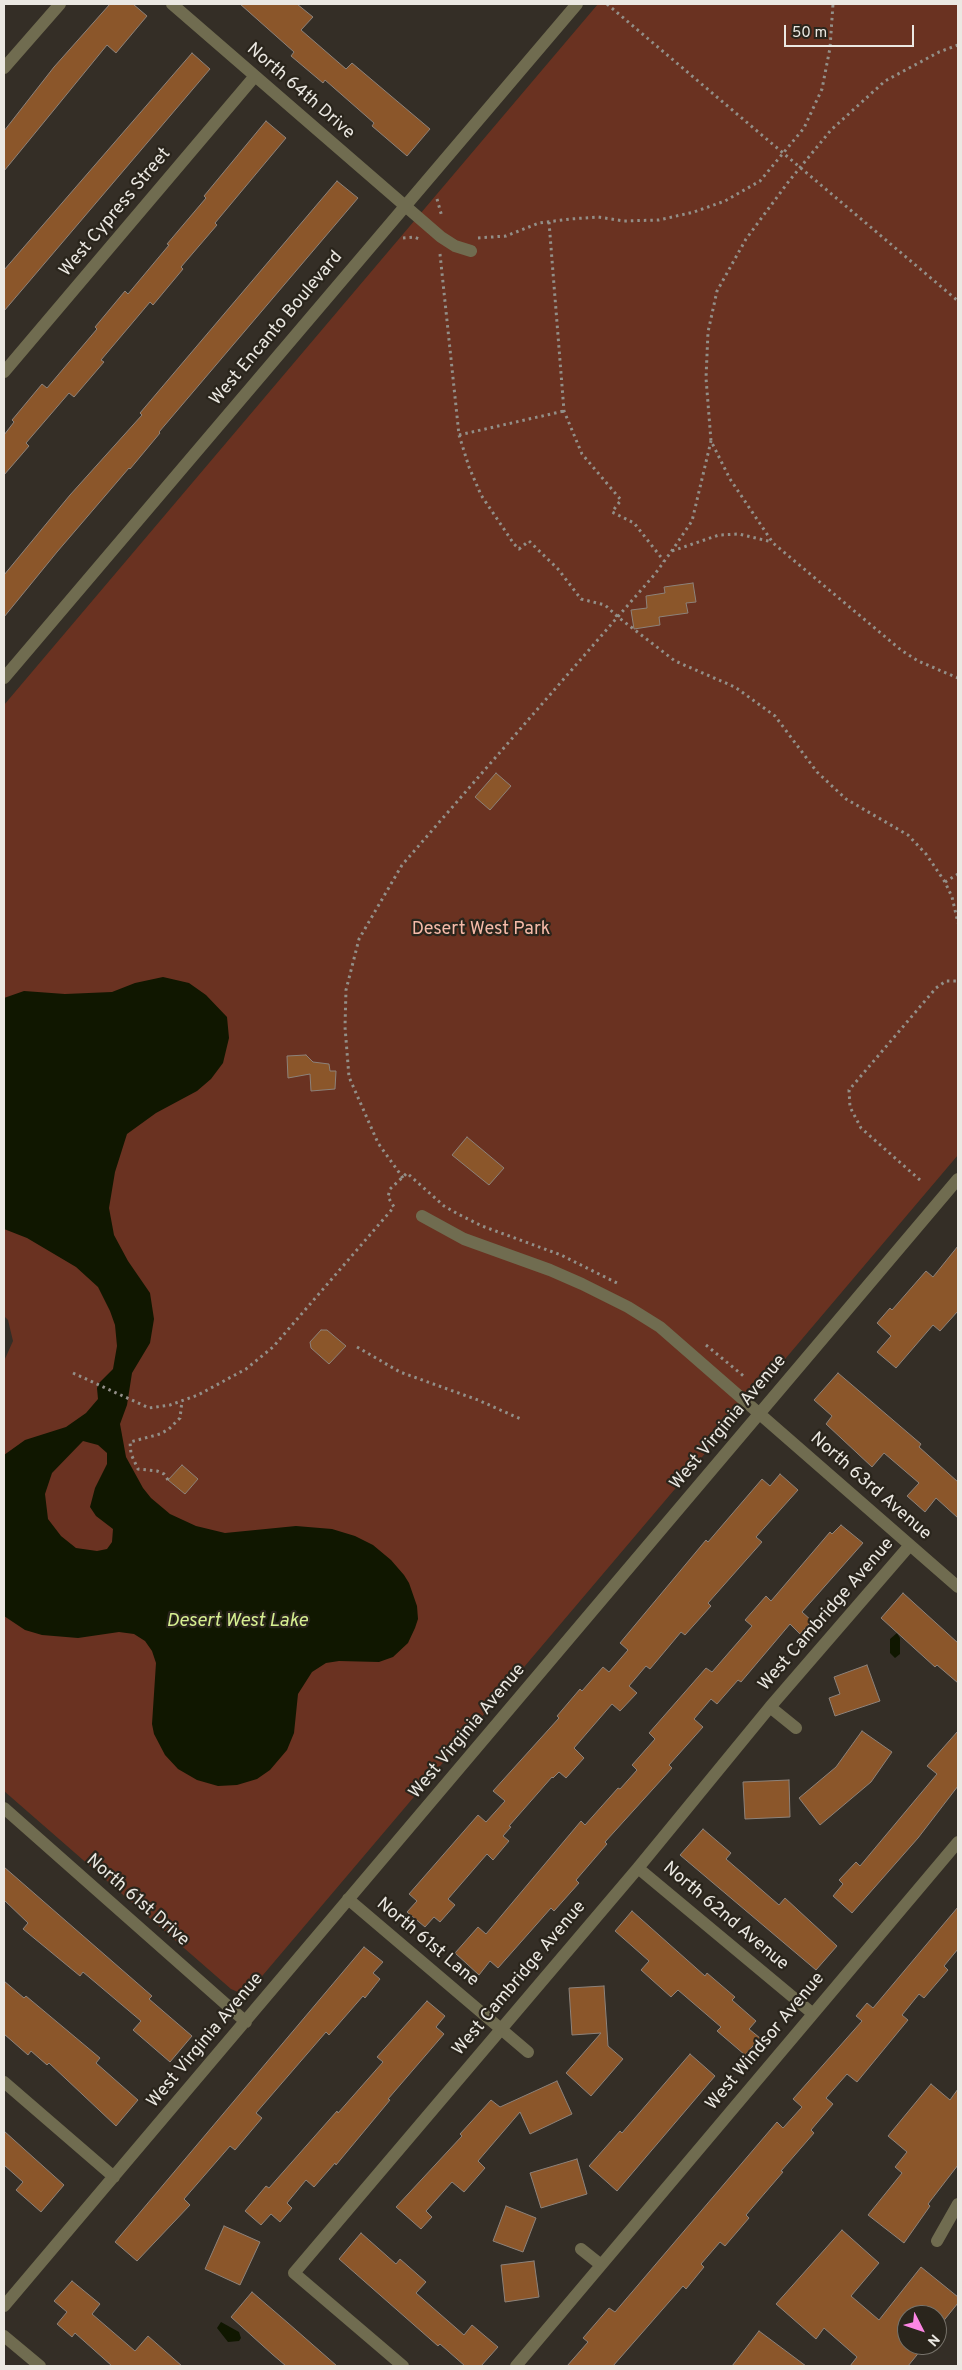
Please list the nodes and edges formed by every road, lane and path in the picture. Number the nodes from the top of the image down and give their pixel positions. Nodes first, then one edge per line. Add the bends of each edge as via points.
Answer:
1 (60, 4) edge
2 (172, 4) edge
3 (577, 4) edge
4 (606, 4) edge
5 (833, 4) edge
6 (958, 45) edge
7 (4, 68) edge
8 (255, 76) junction
9 (784, 154) junction
10 (799, 167) junction
11 (437, 198) dead end
12 (405, 206) junction
13 (549, 222) junction
14 (447, 224) dead end
15 (472, 237) dead end
16 (403, 238) dead end
17 (424, 242) dead end
18 (436, 250) dead end
19 (471, 251) dead end
20 (958, 301) edge
21 (4, 372) edge
22 (564, 411) junction
23 (459, 435) junction
24 (712, 441) junction
25 (772, 542) junction
26 (671, 552) junction
27 (664, 561) junction
28 (618, 618) junction
29 (4, 678) edge
30 (958, 678) edge
31 (958, 874) edge
32 (945, 882) junction
33 (957, 911) edge
34 (958, 924) edge
35 (958, 981) edge
36 (403, 1178) junction
37 (958, 1179) edge
38 (920, 1180) dead end
39 (437, 1200) dead end
40 (422, 1216) dead end
41 (357, 1347) dead end
42 (73, 1373) dead end
43 (182, 1401) junction
44 (759, 1415) junction
45 (523, 1420) dead end
46 (168, 1480) dead end
47 (910, 1545) junction
48 (958, 1587) edge
49 (770, 1707) junction
50 (796, 1728) dead end
51 (4, 1808) edge
52 (958, 1842) edge
53 (638, 1868) junction
54 (348, 1899) junction
55 (812, 2013) junction
56 (246, 2022) junction
57 (500, 2028) junction
58 (528, 2052) dead end
59 (4, 2082) edge
60 (114, 2177) junction
61 (958, 2204) edge
62 (937, 2241) dead end
63 (581, 2249) dead end
64 (601, 2265) junction
65 (4, 2306) edge
66 (4, 2336) edge
67 (40, 2366) edge
68 (403, 2366) edge
69 (516, 2366) edge

1 - 7 street
2 - 8 street, North 64th Drive
3 - 12 street, West Encanto Boulevard
4 - 9 path
5 - 9 path via 830,48 822,90 804,128
6 - 10 path via 885,81 831,130
8 - 12 street, North 64th Drive
8 - 21 street, West Cypress Street
9 - 10 path
9 - 13 path via 760,181 725,201 694,212 659,220 624,221 598,217
10 - 20 path
10 - 24 path via 746,238 717,291 708,332 706,378
11 - 14 path via 442,219
12 - 19 street, North 64th Drive via 441,238
12 - 29 street, West Encanto Boulevard
13 - 15 path via 506,236
13 - 22 path
16 - 17 path via 414,237
18 - 23 path via 441,255
22 - 23 path
22 - 27 path via 582,454 620,500 612,512 634,524
23 - 28 path via 482,495 514,544 519,549 529,540 558,569 581,599 605,605
24 - 25 path via 730,479
24 - 26 path via 692,521
25 - 26 path via 739,534 719,535
25 - 30 path via 901,650
26 - 27 path
27 - 28 path
28 - 32 path via 675,662 735,688 775,716 817,772 846,799 908,836 926,854
28 - 36 path via 402,865 359,939 346,990 344,1027 349,1077 378,1143
31 - 32 path
32 - 33 path
33 - 34 path
35 - 38 path via 946,981 936,988 850,1090 850,1107 861,1128
36 - 39 path via 408,1173
36 - 43 path via 390,1190 388,1197 394,1207 273,1347 246,1369
37 - 44 street, West Virginia Avenue
40 - 44 street, North 63rd Avenue via 464,1239 550,1270 628,1307 660,1327
41 - 45 path via 400,1372
42 - 43 path via 149,1408
43 - 46 path via 180,1418 169,1429 130,1442 138,1469 157,1471
44 - 47 street, North 63rd Avenue
44 - 54 street, West Virginia Avenue
47 - 48 street, North 63rd Avenue
47 - 49 street, West Cambridge Avenue
49 - 50 street, West Cambridge Avenue
49 - 53 street, West Cambridge Avenue
51 - 56 street, North 61st Drive
52 - 55 street, West Windsor Avenue
53 - 55 street, North 62nd Avenue
53 - 57 street, West Cambridge Avenue
54 - 56 street, West Virginia Avenue
54 - 57 street, North 61st Lane
55 - 64 street, West Windsor Avenue
56 - 60 street, West Virginia Avenue
57 - 58 street, North 61st Lane
57 - 68 street, West Cambridge Avenue via 294,2273
59 - 60 street
60 - 65 street, West Virginia Avenue
61 - 62 street
63 - 64 street
64 - 69 street, West Windsor Avenue
66 - 67 street

